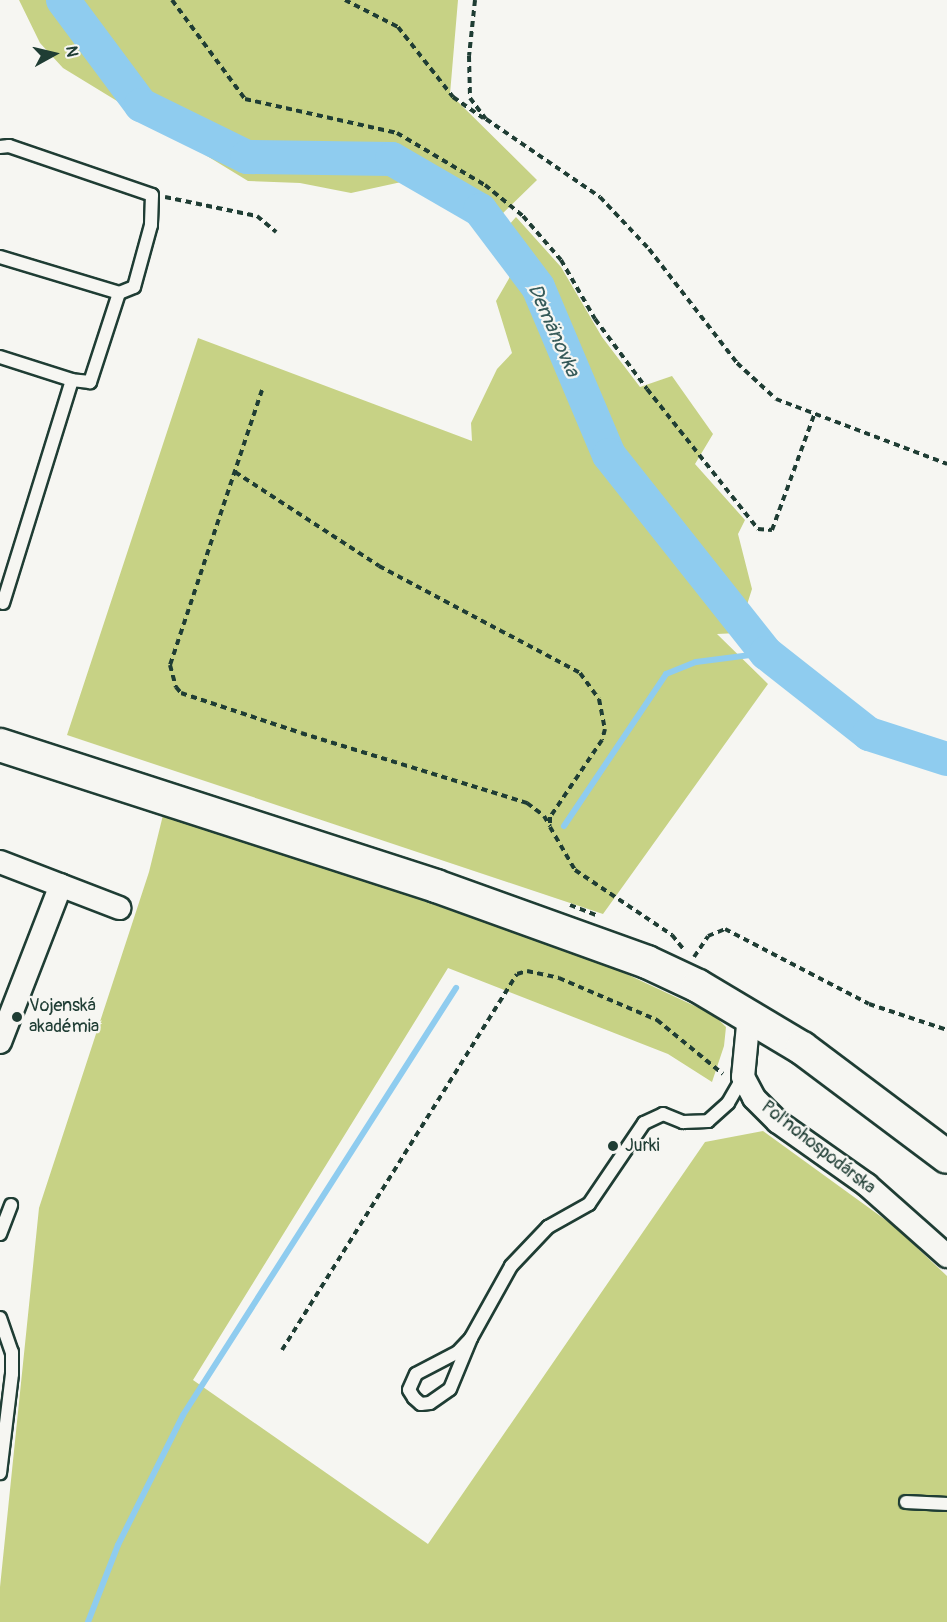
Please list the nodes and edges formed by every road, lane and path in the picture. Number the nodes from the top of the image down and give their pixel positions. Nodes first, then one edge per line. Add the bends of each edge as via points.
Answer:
1 (172, 0) edge
2 (345, 0) edge
3 (475, 0) edge
4 (486, 119) junction
5 (0, 147) edge
6 (152, 195) junction
7 (276, 232) dead end
8 (0, 257) edge
9 (118, 293) junction
10 (0, 357) edge
11 (72, 381) junction
12 (262, 390) dead end
13 (813, 415) junction
14 (947, 464) edge
15 (235, 472) junction
16 (3, 603) dead end
17 (0, 745) edge
18 (550, 827) junction
19 (1, 866) edge
20 (61, 885) junction
21 (119, 908) dead end
22 (749, 1015) junction
23 (947, 1030) edge
24 (0, 1042) edge
25 (740, 1082) junction
26 (947, 1157) edge
27 (11, 1205) dead end
28 (0, 1234) edge
29 (947, 1256) edge
30 (0, 1318) edge
31 (471, 1338) junction
32 (282, 1350) dead end
33 (0, 1473) edge
34 (906, 1502) dead end
35 (947, 1504) edge

1 - 13 path via 245,99 397,133 485,185 523,216 561,260 595,319 654,398 758,529 772,530
2 - 4 path via 398,27 453,97
3 - 4 path via 469,56 470,98
4 - 13 path via 600,197 649,249 736,363 776,399
5 - 6 lane
6 - 7 path via 257,216
6 - 9 lane via 151,225 134,287
8 - 9 lane
9 - 11 lane via 90,382
10 - 11 lane
11 - 16 lane
12 - 15 path
13 - 14 path
15 - 18 path via 379,566 580,673 599,699 605,729 602,740 550,818
15 - 18 path via 171,665 181,693 527,803 544,816
17 - 22 main road via 561,929 646,962
18 - 23 path via 575,870 672,935 692,960 708,936 725,929 869,1004
19 - 20 street
20 - 21 street
20 - 24 street
22 - 25 street
22 - 26 main road via 849,1081
25 - 29 street, Poľnohospodárska via 778,1122 867,1185
25 - 31 lane via 719,1114 708,1121 694,1124 663,1114 644,1123 589,1204 548,1227 516,1259
25 - 32 path via 657,1020 558,978 527,971 517,974
27 - 28 lane
30 - 33 lane via 12,1352 12,1374
31 - 31 lane via 450,1389 430,1403 421,1404 410,1390 416,1374 458,1352
34 - 35 lane

